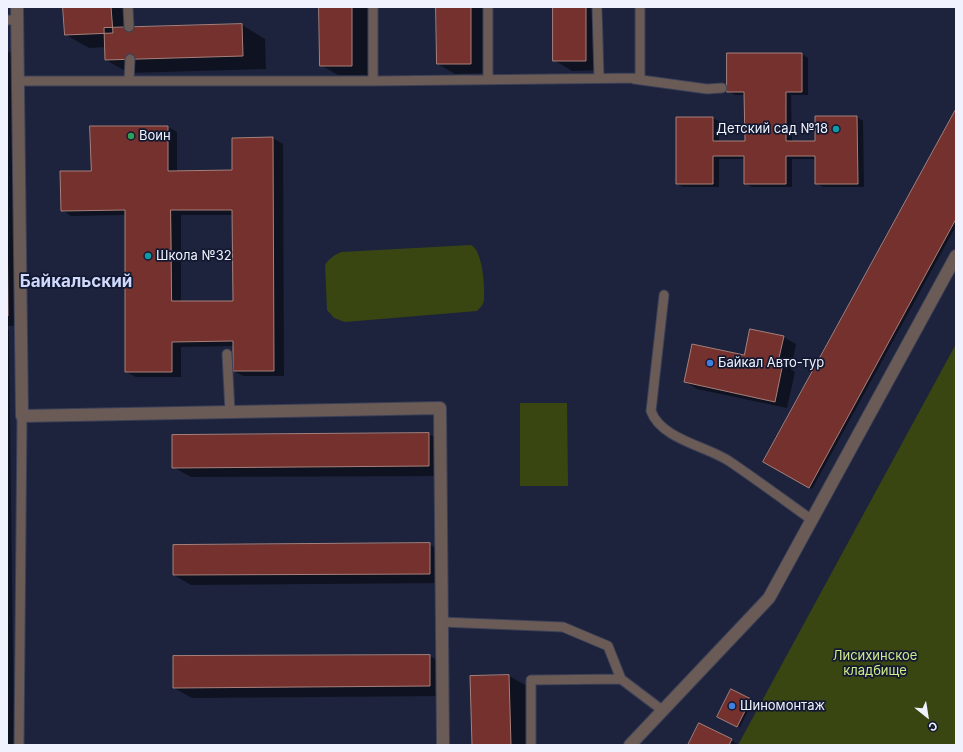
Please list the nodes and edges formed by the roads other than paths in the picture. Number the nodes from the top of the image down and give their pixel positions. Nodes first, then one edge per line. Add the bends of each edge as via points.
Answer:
1 (17, 7) edge
2 (128, 7) edge
3 (373, 7) edge
4 (488, 7) edge
5 (597, 7) edge
6 (640, 7) edge
7 (12, 20) edge
8 (129, 27) dead end
9 (130, 59) dead end
10 (599, 78) junction
11 (628, 78) junction
12 (488, 79) junction
13 (19, 81) junction
14 (128, 81) junction
15 (373, 81) junction
16 (722, 88) dead end
17 (956, 256) edge
18 (664, 295) dead end
19 (227, 354) dead end
20 (230, 412) junction
21 (22, 416) junction
22 (812, 520) junction
23 (442, 622) junction
24 (621, 679) junction
25 (662, 710) junction
26 (19, 745) edge
27 (443, 745) edge
28 (531, 745) edge
29 (630, 745) edge

1 - 7 street
2 - 8 lane
3 - 15 lane
4 - 12 lane
5 - 10 lane
6 - 11 lane via 640,78
7 - 13 street
9 - 14 lane
10 - 11 lane
10 - 12 lane
11 - 16 lane via 708,89
12 - 15 lane
13 - 14 lane
13 - 21 street
14 - 15 lane
17 - 22 street
18 - 22 lane via 650,411 653,418 672,434 728,460
19 - 20 lane
20 - 21 street
20 - 23 street via 440,408
21 - 26 lane
22 - 25 street via 769,598
23 - 24 lane via 562,627 608,646
23 - 27 street
24 - 25 lane
24 - 28 lane via 531,680
25 - 29 street

